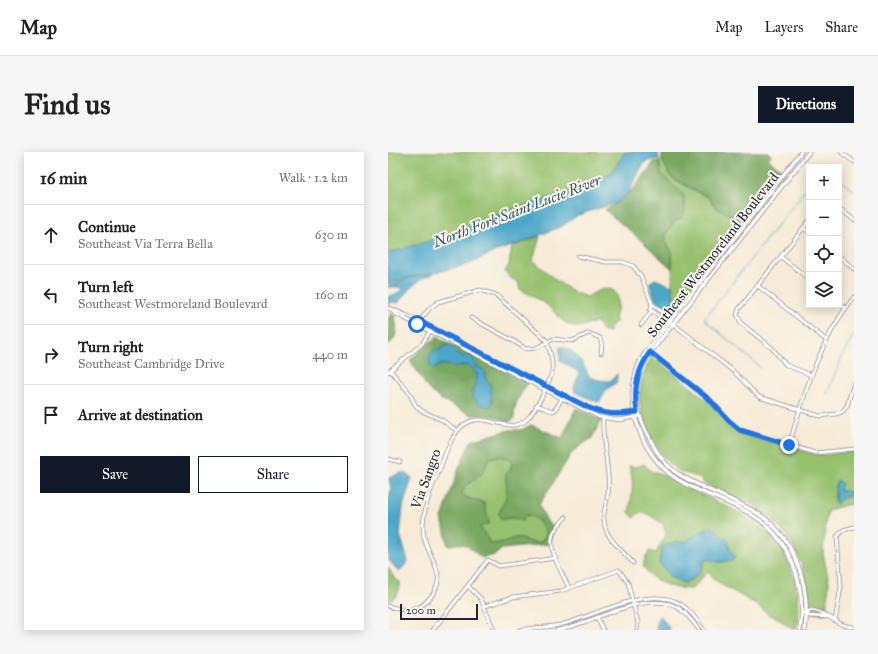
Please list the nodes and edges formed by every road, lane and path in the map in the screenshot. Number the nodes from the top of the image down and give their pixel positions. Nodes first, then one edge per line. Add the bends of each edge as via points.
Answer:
1 (801, 152) edge
2 (809, 152) edge
3 (841, 152) edge
4 (854, 162) edge
5 (842, 210) edge
6 (854, 220) edge
7 (806, 225) edge
8 (804, 228) joint
9 (578, 256) dead end
10 (781, 257) junction
11 (842, 259) edge
12 (854, 269) edge
13 (806, 277) edge
14 (758, 286) junction
15 (854, 297) edge
16 (652, 304) junction
17 (842, 306) edge
18 (388, 308) edge
19 (845, 308) junction
20 (651, 310) junction
21 (470, 318) dead end
22 (670, 321) junction
23 (418, 323) junction
24 (641, 325) dead end
25 (430, 331) junction
26 (826, 340) junction
27 (547, 342) junction
28 (648, 351) junction
29 (601, 353) dead end
30 (389, 371) edge
31 (811, 375) junction
32 (854, 383) edge
33 (545, 387) junction
34 (563, 397) junction
35 (536, 405) junction
36 (800, 410) junction
37 (635, 412) junction
38 (603, 414) junction
39 (637, 417) junction
40 (603, 419) junction
41 (456, 430) junction
42 (789, 445) junction
43 (854, 449) edge
44 (388, 459) edge
45 (400, 462) dead end
46 (566, 517) dead end
47 (854, 527) edge
48 (556, 558) junction
49 (633, 563) dead end
50 (468, 586) junction
51 (569, 588) junction
52 (632, 602) junction
53 (683, 605) junction
54 (388, 606) edge
55 (485, 606) junction
56 (633, 606) junction
57 (680, 609) junction
58 (596, 613) junction
59 (804, 613) junction
60 (827, 617) junction
61 (597, 618) junction
62 (835, 621) junction
63 (564, 624) junction
64 (854, 626) edge
65 (565, 628) junction
66 (532, 629) edge
67 (433, 630) edge
68 (494, 630) edge
69 (519, 630) edge
70 (557, 630) edge
71 (603, 630) edge
72 (636, 630) edge
73 (699, 630) edge
74 (704, 630) edge
75 (800, 630) edge
76 (804, 630) edge

1 - 22 street, Southeast Westmoreland Boulevard
2 - 22 street, Southeast Westmoreland Boulevard
3 - 4 street
5 - 6 street
7 - 8 street
8 - 10 street
9 - 16 street via 605,262 623,262 633,266 641,276
10 - 13 street
10 - 14 street
11 - 12 street
14 - 26 street
14 - 31 street via 739,309 737,315 742,324 772,348 786,365
15 - 19 street
16 - 20 street
16 - 22 street
17 - 19 street
18 - 23 street
19 - 26 street
20 - 22 street
20 - 24 street
21 - 27 street via 526,349 536,348
22 - 28 street, Southeast Westmoreland Boulevard
22 - 36 street via 733,371 759,397
23 - 25 street
23 - 27 street via 438,302 474,290 486,290 496,295
23 - 33 street
25 - 30 street via 422,344
25 - 33 street
26 - 31 street
27 - 29 street via 558,338 578,340 589,333 597,335 602,342
27 - 33 street via 552,360 550,378
28 - 37 street, Southeast Westmoreland Boulevard via 639,362 633,379 632,400
28 - 42 street via 710,400 734,426
30 - 41 street via 408,391 416,406
31 - 36 street
32 - 36 street via 847,406 842,412 820,416
33 - 34 street
33 - 35 street
34 - 35 street via 552,412
34 - 38 street
34 - 40 street
35 - 41 street via 523,423 507,425 476,419
36 - 42 street
37 - 38 street
37 - 39 street, Southeast Westmoreland Boulevard
38 - 40 street
39 - 40 street
39 - 59 street, Southeast Westmoreland Boulevard via 660,458 674,471 753,510 766,519 786,540 803,578
40 - 49 street via 608,485 603,512 604,523 610,537
41 - 54 street, Via Sangro via 436,477 423,523 424,536 439,574 435,592 422,606 414,609 406,611
42 - 43 street via 815,453
44 - 45 street
46 - 48 street via 556,527 552,536
47 - 62 street via 843,530 837,537 840,587
48 - 50 street via 499,566 488,560
48 - 51 street
50 - 55 street via 481,598
50 - 67 street
51 - 52 street via 619,570 628,583
51 - 55 street via 553,593 513,597
52 - 53 street via 658,597
52 - 56 street
52 - 58 street
53 - 57 street
53 - 74 street
55 - 68 street
56 - 57 street via 658,602 671,604
56 - 61 street
56 - 72 street via 638,623
57 - 73 street
58 - 61 street
58 - 63 street
59 - 60 street via 809,616
59 - 60 street via 811,610 819,611
59 - 75 street, Southeast Westmoreland Boulevard
59 - 76 street, Southeast Westmoreland Boulevard
60 - 62 street
61 - 65 street
61 - 71 street
62 - 64 street
63 - 65 street
63 - 66 street
65 - 70 street
66 - 69 street

